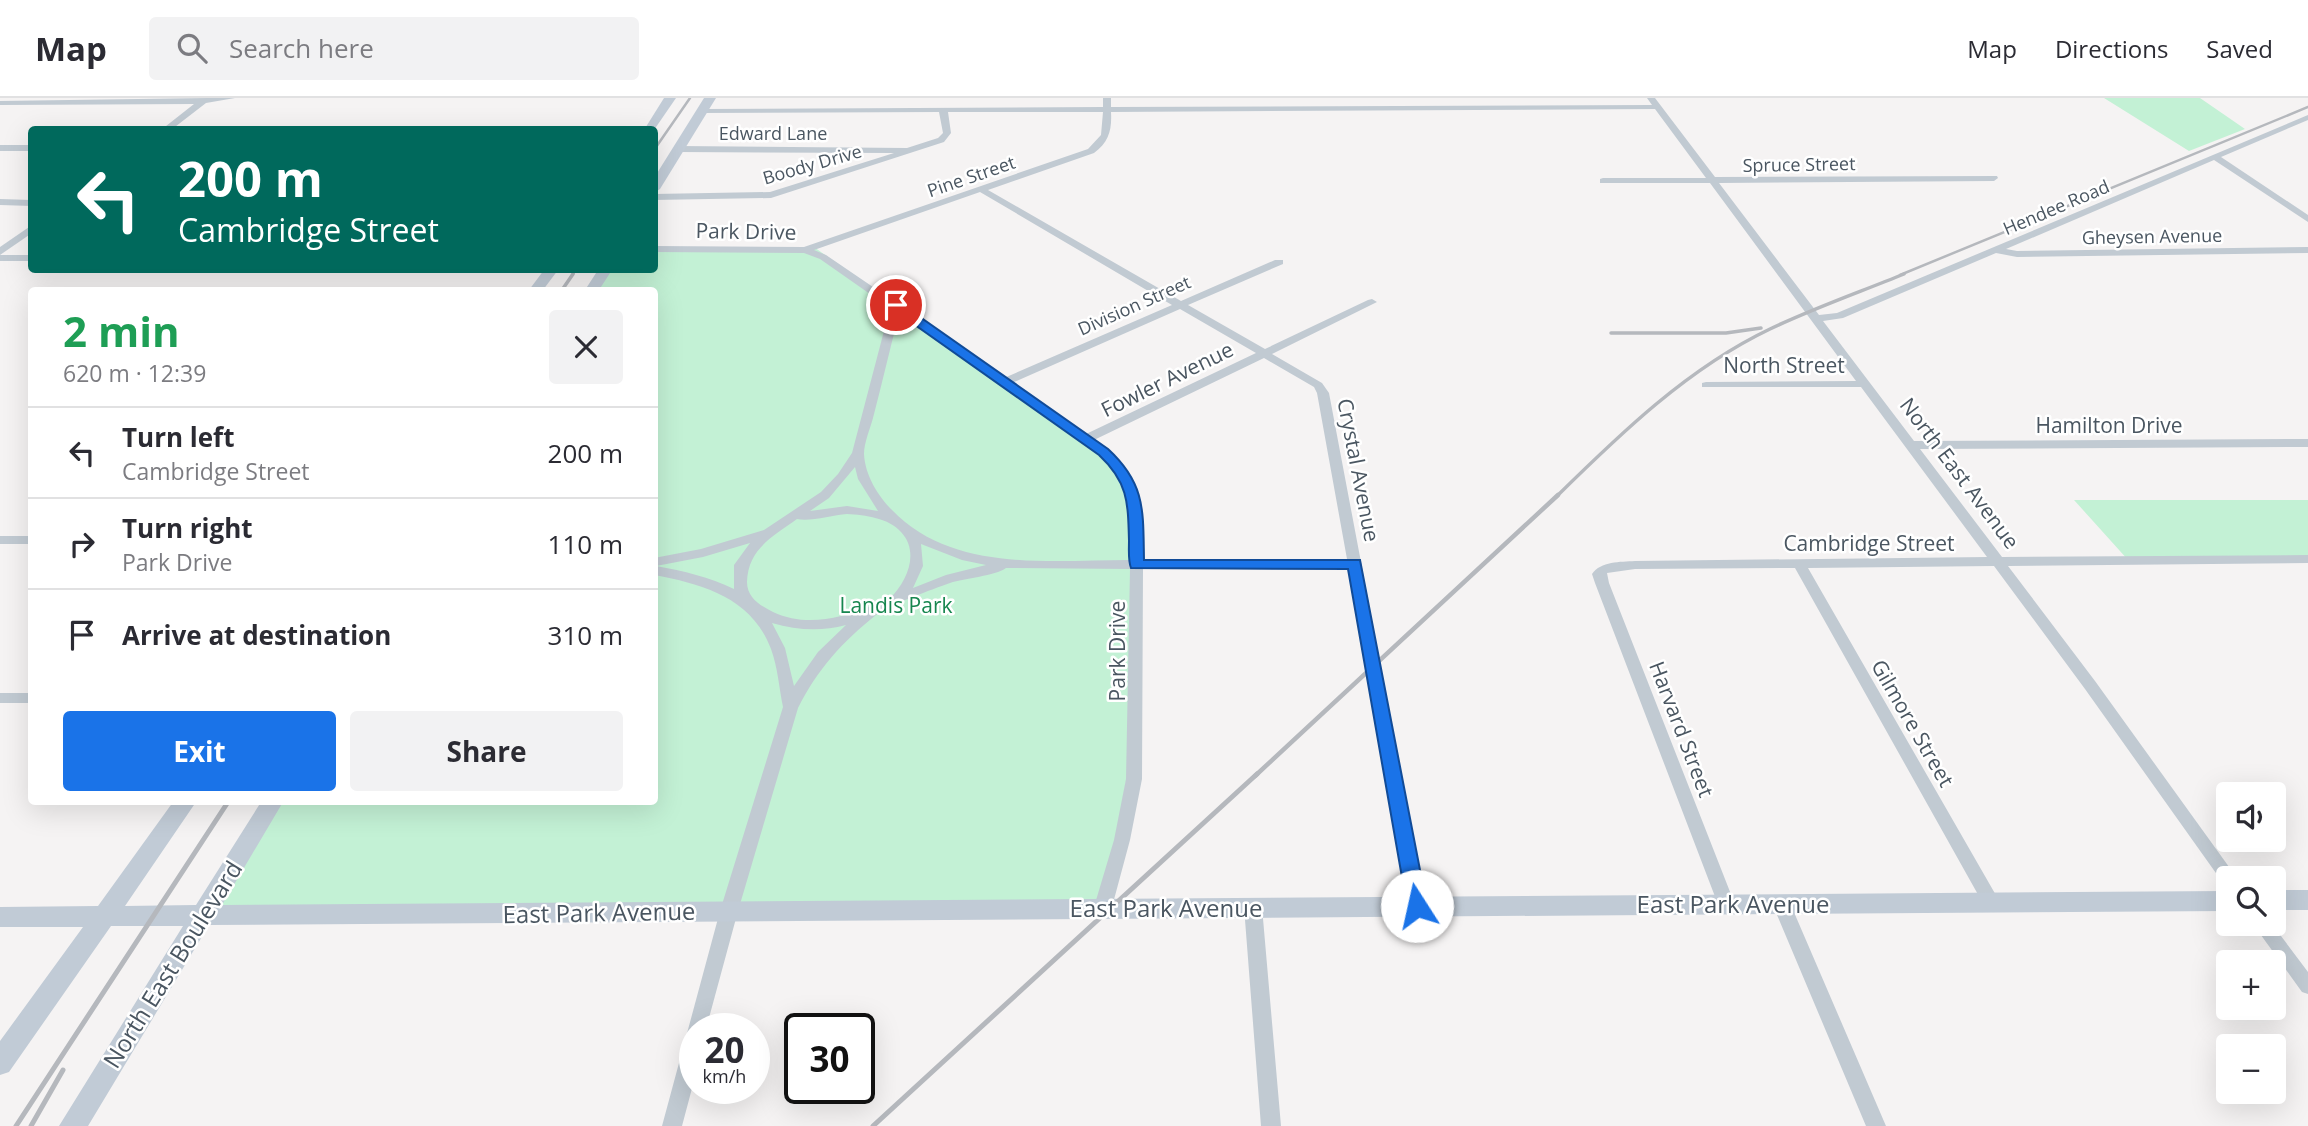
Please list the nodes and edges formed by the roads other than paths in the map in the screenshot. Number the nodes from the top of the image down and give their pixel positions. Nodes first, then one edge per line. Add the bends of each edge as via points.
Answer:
1 (231, 98) edge
2 (670, 98) edge
3 (710, 98) edge
4 (1107, 98) edge
5 (206, 99) edge
6 (1655, 102) edge
7 (0, 103) edge
8 (1107, 109) junction
9 (943, 110) junction
10 (702, 111) junction
11 (2308, 117) edge
12 (170, 126) edge
13 (652, 126) edge
14 (0, 148) edge
15 (28, 148) edge
16 (678, 149) junction
17 (910, 151) junction
18 (2216, 157) junction
19 (1994, 178) dead end
20 (1603, 181) dead end
21 (1712, 181) junction
22 (658, 182) edge
23 (981, 189) junction
24 (658, 197) edge
25 (0, 202) edge
26 (28, 203) edge
27 (2308, 219) edge
28 (28, 231) edge
29 (658, 250) edge
30 (805, 250) junction
31 (1996, 250) junction
32 (2308, 250) edge
33 (0, 251) edge
34 (0, 258) edge
35 (28, 258) edge
36 (1279, 262) dead end
37 (1371, 302) dead end
38 (1181, 304) junction
39 (896, 305) junction
40 (1815, 319) junction
41 (1265, 354) junction
42 (1004, 382) junction
43 (1863, 384) junction
44 (1706, 385) dead end
45 (1086, 439) junction
46 (2308, 443) edge
47 (1910, 445) junction
48 (858, 453) junction
49 (776, 528) junction
50 (906, 530) junction
51 (0, 540) edge
52 (28, 540) edge
53 (2308, 559) edge
54 (658, 561) edge
55 (1355, 564) junction
56 (1799, 564) junction
57 (2000, 564) junction
58 (1019, 565) junction
59 (1137, 565) junction
60 (658, 571) edge
61 (1600, 571) joint
62 (753, 608) junction
63 (871, 613) junction
64 (0, 698) edge
65 (28, 698) edge
66 (790, 708) junction
67 (183, 805) edge
68 (270, 805) edge
69 (2220, 866) edge
70 (2286, 900) edge
71 (2308, 900) edge
72 (2216, 901) edge
73 (1725, 902) junction
74 (1991, 902) junction
75 (1781, 903) junction
76 (1417, 906) junction
77 (1103, 907) junction
78 (1253, 907) junction
79 (729, 911) junction
80 (104, 916) junction
81 (200, 916) junction
82 (0, 917) edge
83 (2271, 936) edge
84 (2308, 986) edge
85 (701, 1013) edge
86 (0, 1063) edge
87 (679, 1100) edge
88 (72, 1126) edge
89 (672, 1126) edge
90 (1270, 1126) edge
91 (1876, 1126) edge

1 - 5 street
2 - 13 main road
3 - 10 main road
4 - 8 street, Pine Street
5 - 7 street
5 - 12 street
6 - 8 street
6 - 21 street, North East Avenue
8 - 9 street
8 - 23 street, Pine Street via 1106,136 1095,148
9 - 10 street
9 - 17 street, Boody Drive via 948,125 944,138
10 - 16 main road
11 - 18 street, Hendee Road
14 - 15 street
16 - 17 street, Edward Lane
16 - 22 main road
17 - 24 street, Boody Drive via 771,195
18 - 27 street
18 - 31 street, Hendee Road
19 - 21 street, Spruce Street
20 - 21 street, Spruce Street
21 - 40 street, North East Avenue
23 - 30 street, Pine Street
23 - 38 street, Crystal Avenue
25 - 26 street
28 - 33 street
29 - 30 street, Park Drive
30 - 39 street, Park Drive via 835,263
31 - 32 street, Gheysen Avenue via 2031,254
31 - 40 street, Hendee Road via 1839,316
34 - 35 street
36 - 38 street, Division Street
37 - 41 street, Fowler Avenue
38 - 41 street, Crystal Avenue
38 - 42 street, Division Street
39 - 42 street, Park Drive
39 - 48 street
40 - 43 street, North East Avenue
41 - 45 street, Fowler Avenue
41 - 55 street, Crystal Avenue via 1318,385 1323,393
42 - 45 street, Park Drive
43 - 44 street, North Street
43 - 47 street, North East Avenue
45 - 59 street, Park Drive via 1128,479 1136,503
46 - 47 street, Hamilton Drive
47 - 57 street, North East Avenue
48 - 49 street via 825,495
48 - 50 street via 867,488
49 - 50 street via 809,515 847,510 881,516
49 - 54 street via 727,547
49 - 62 street via 752,548 741,565 740,587
50 - 58 street via 952,552
50 - 63 street via 918,552 914,575 894,599
51 - 52 street
53 - 57 street, Cambridge Street
55 - 59 street
55 - 76 street, Crystal Avenue
56 - 57 street, Cambridge Street
56 - 61 street, Cambridge Street via 1636,565
56 - 74 street, Gilmore Street
57 - 69 street, North East Avenue
58 - 59 street
58 - 63 street via 952,577
59 - 77 street, Park Drive via 1134,779
60 - 62 street via 708,583
61 - 73 street, Harvard Street
62 - 63 street via 777,621 809,626
62 - 66 street via 775,637
63 - 66 street via 825,652
64 - 65 street
66 - 79 street
67 - 80 main road
68 - 81 main road, North East Boulevard
70 - 71 main road
72 - 74 main road, East Park Avenue
73 - 75 main road, East Park Avenue
73 - 76 main road, East Park Avenue
74 - 75 main road, East Park Avenue
75 - 91 street
76 - 78 main road, East Park Avenue
77 - 78 main road, East Park Avenue
77 - 79 main road, East Park Avenue
78 - 90 street
79 - 81 main road, East Park Avenue
79 - 85 street
80 - 81 main road, East Park Avenue
80 - 82 main road, East Park Avenue
80 - 86 main road
81 - 88 main road, North East Boulevard
83 - 84 street
87 - 89 street

